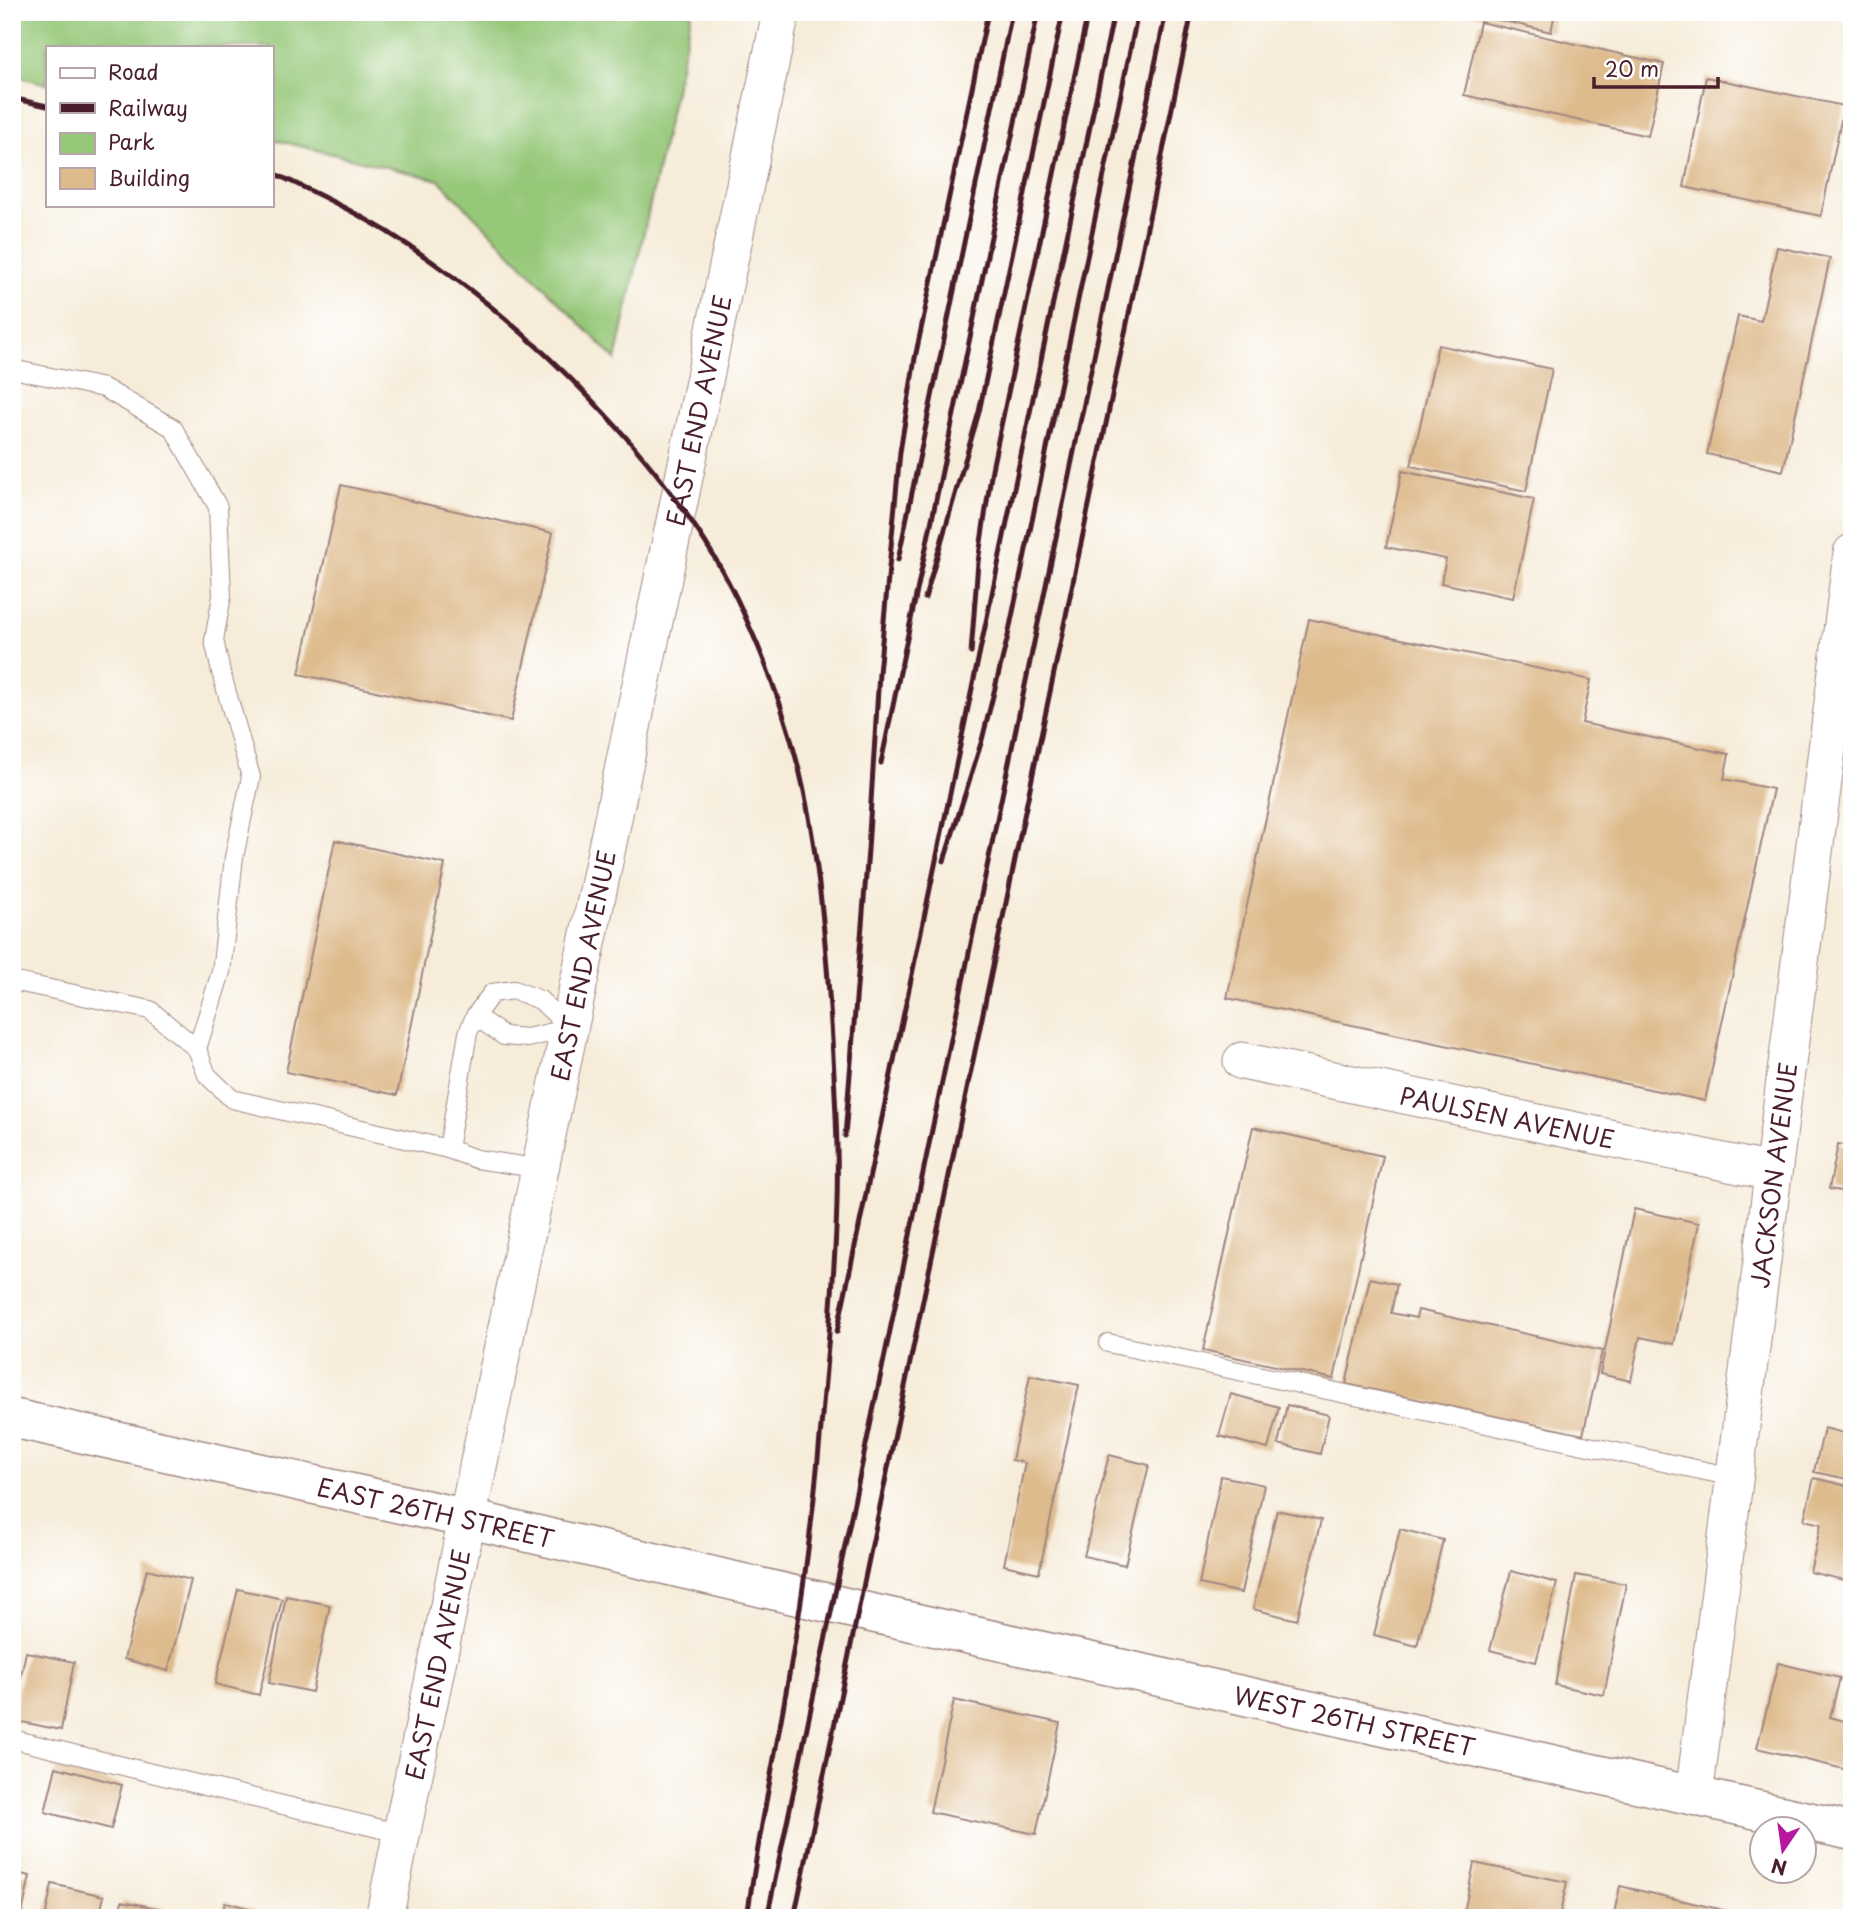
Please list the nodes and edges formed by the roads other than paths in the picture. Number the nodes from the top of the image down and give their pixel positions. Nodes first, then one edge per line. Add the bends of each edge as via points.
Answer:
1 (781, 12) edge
2 (12, 369) edge
3 (1852, 552) edge
4 (12, 981) edge
5 (475, 1016) junction
6 (570, 1028) junction
7 (197, 1049) junction
8 (1242, 1061) dead end
9 (448, 1149) junction
10 (541, 1170) junction
11 (1772, 1172) junction
12 (1108, 1343) dead end
13 (12, 1418) edge
14 (1733, 1477) junction
15 (469, 1519) junction
16 (858, 1610) joint
17 (12, 1739) edge
18 (1694, 1796) junction
19 (1852, 1831) edge
20 (402, 1834) junction
21 (384, 1918) edge

1 - 6 street, EAST END AVENUE
2 - 7 lane via 104,388 173,428 218,507 222,596 215,640 251,777 234,858 221,972
3 - 11 street, JACKSON AVENUE
4 - 7 lane via 150,1010
5 - 6 lane via 504,1036 527,1038
5 - 6 lane via 492,993 514,990 540,1000
5 - 9 lane via 468,1032
6 - 10 street, EAST END AVENUE
7 - 9 lane via 207,1075 232,1099
8 - 11 street, PAULSEN AVENUE
9 - 10 lane via 476,1159
10 - 15 street, EAST END AVENUE
11 - 14 street, JACKSON AVENUE
12 - 14 lane
13 - 15 street, EAST 26TH STREET
14 - 18 street, JACKSON AVENUE
15 - 16 street, EAST 26TH STREET
15 - 20 street, EAST END AVENUE
16 - 18 street, WEST 26TH STREET
17 - 20 lane
18 - 19 street, WEST 26TH STREET
20 - 21 street, EAST END AVENUE

